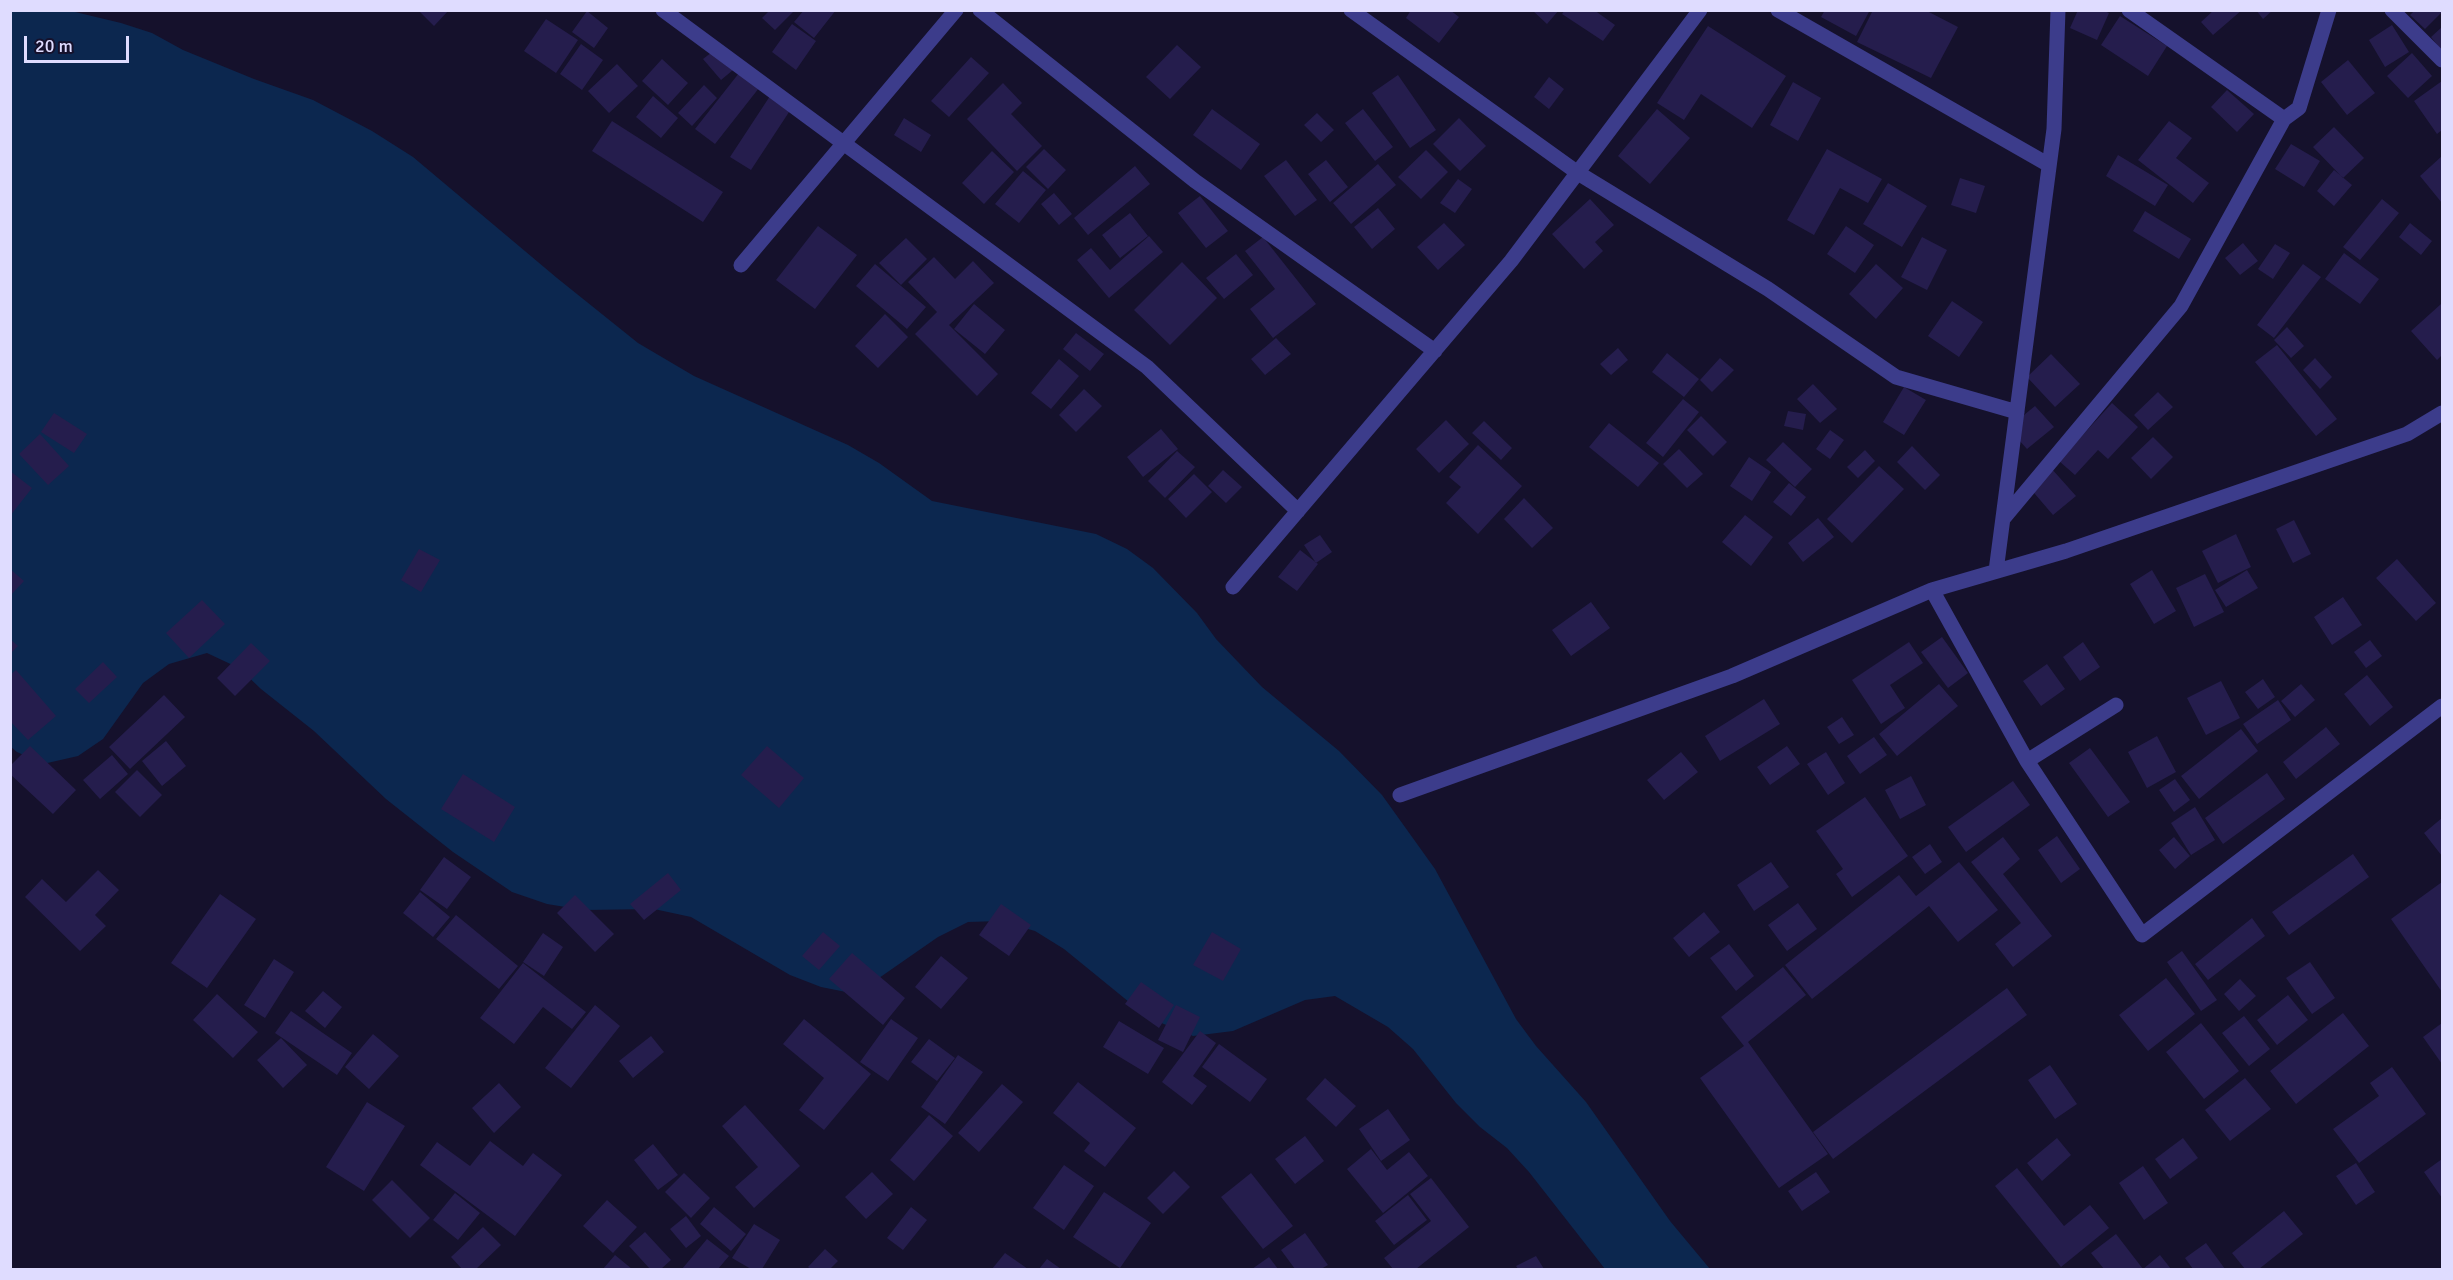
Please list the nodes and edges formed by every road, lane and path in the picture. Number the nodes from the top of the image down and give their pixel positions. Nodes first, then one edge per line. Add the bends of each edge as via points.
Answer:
1 (663, 10) edge
2 (956, 10) edge
3 (980, 10) edge
4 (1351, 10) edge
5 (1700, 10) edge
6 (1778, 10) edge
7 (2058, 10) edge
8 (2129, 10) edge
9 (2329, 10) edge
10 (2392, 10) edge
11 (2442, 60) edge
12 (2284, 119) junction
13 (843, 144) junction
14 (2049, 165) junction
15 (1578, 172) junction
16 (741, 265) dead end
17 (1435, 351) junction
18 (2017, 412) junction
19 (2442, 413) edge
20 (1298, 511) junction
21 (2003, 519) junction
22 (1996, 571) junction
23 (1233, 587) dead end
24 (1932, 590) junction
25 (2116, 705) dead end
26 (2442, 705) edge
27 (2027, 761) junction
28 (1400, 795) dead end

1 - 13 street
2 - 13 street
3 - 17 street via 1195,181
4 - 15 street
5 - 15 street
6 - 14 street
7 - 14 street
8 - 12 street
9 - 12 street via 2299,108
10 - 11 street
12 - 21 street via 2181,306
13 - 16 street
13 - 20 street via 1147,367
14 - 18 street
15 - 17 street via 1511,261
15 - 18 street via 1768,289 1896,377
17 - 20 street
18 - 21 street
19 - 22 street via 2407,434 2066,551
20 - 23 street
21 - 22 street
22 - 24 street
24 - 27 street
24 - 28 street via 1732,676
25 - 27 street
26 - 27 street via 2142,935

